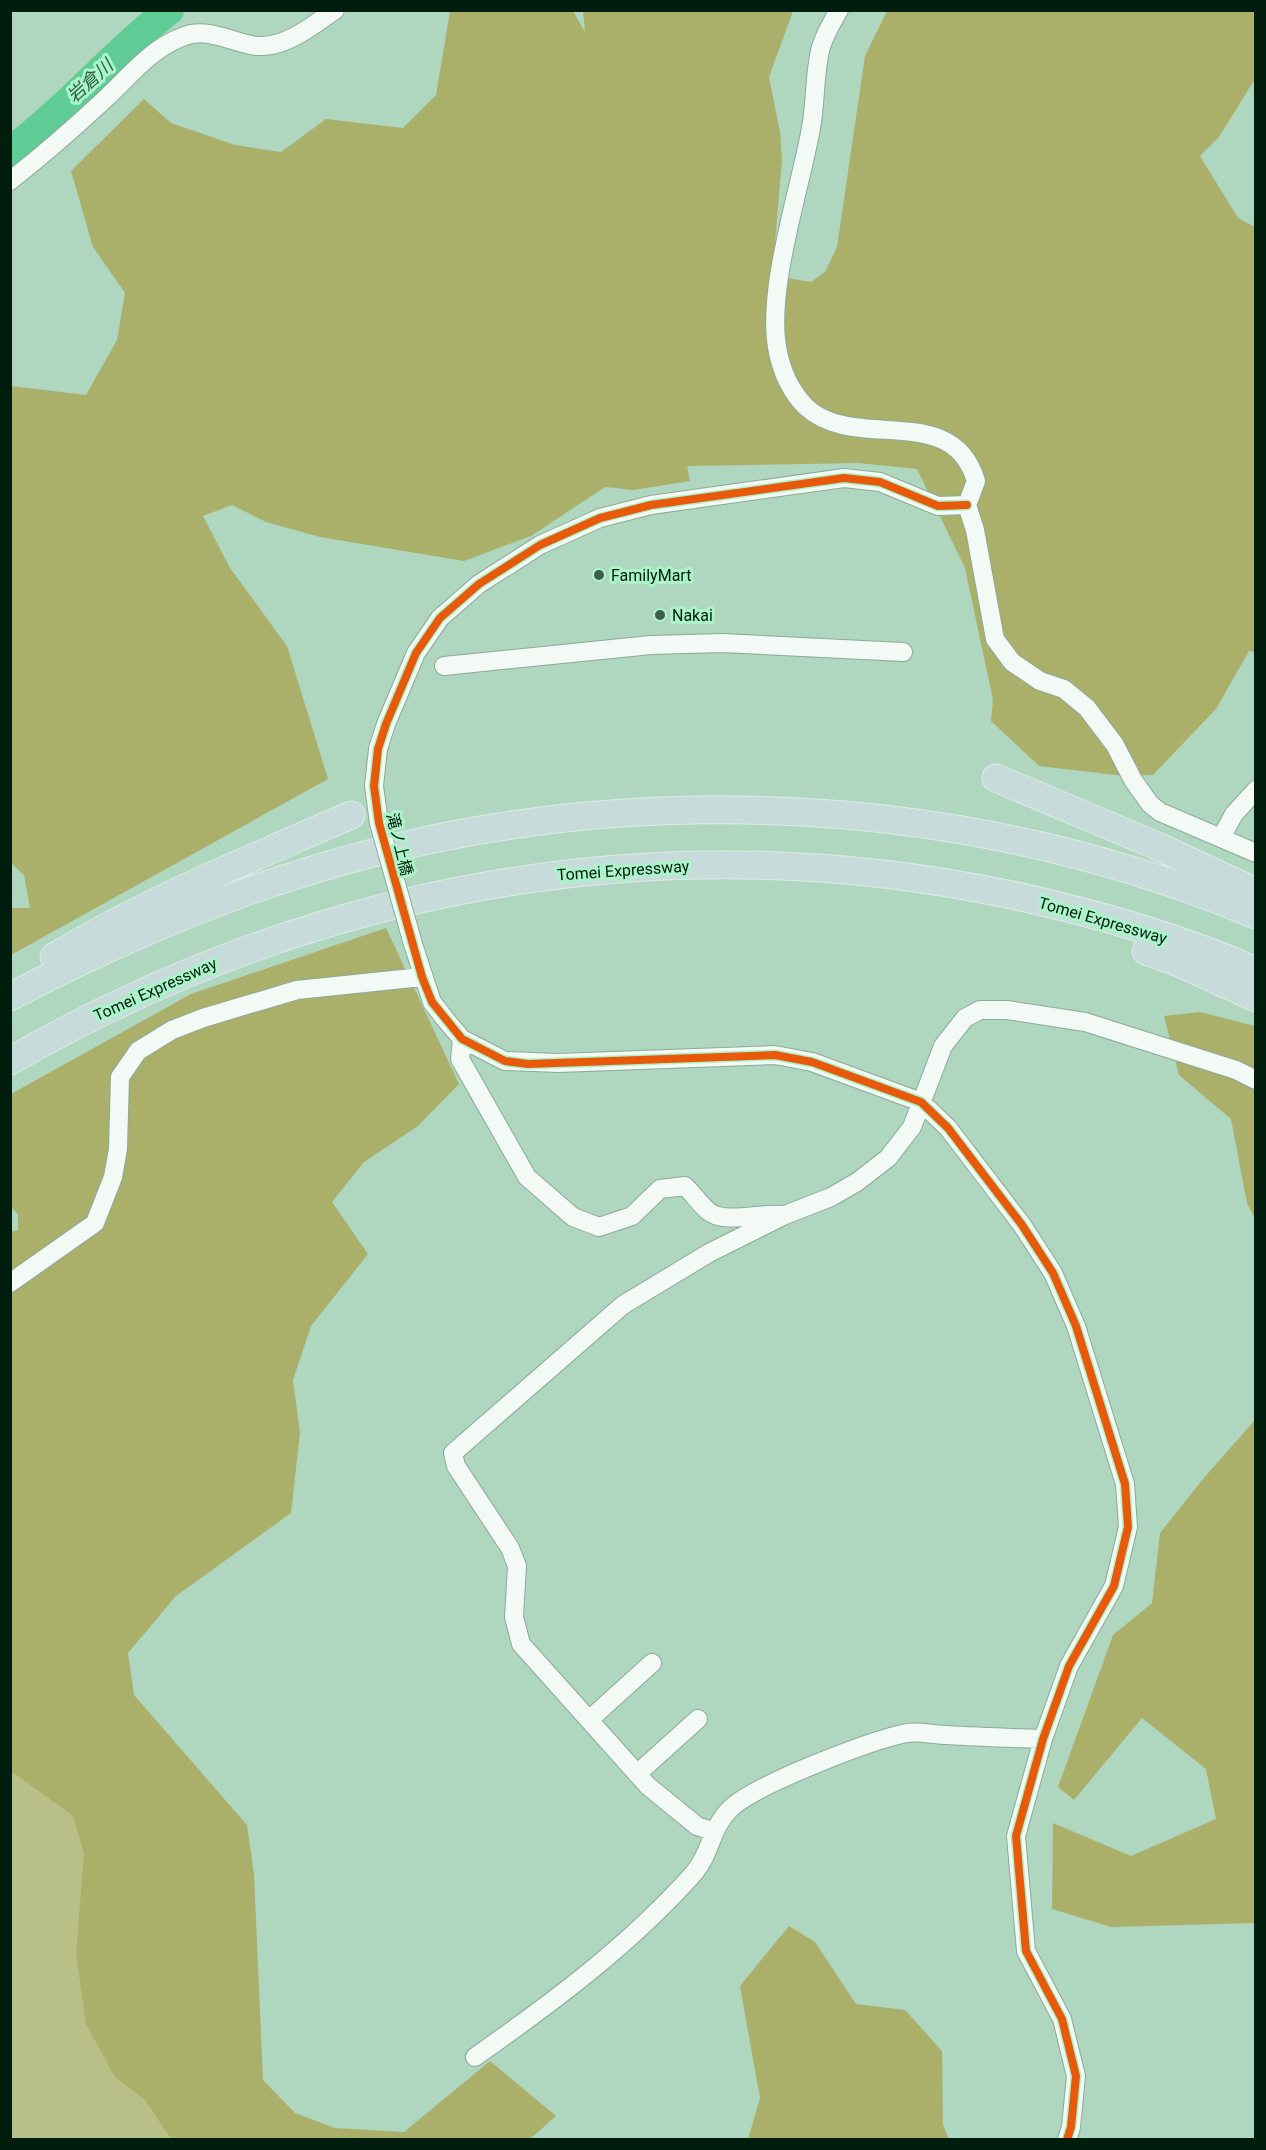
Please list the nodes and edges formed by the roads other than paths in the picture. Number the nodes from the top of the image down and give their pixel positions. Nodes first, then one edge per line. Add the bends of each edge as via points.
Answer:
1 (335, 10) edge
2 (839, 10) edge
3 (10, 180) edge
4 (967, 505) junction
5 (903, 652) dead end
6 (444, 666) dead end
7 (996, 778) dead end
8 (1256, 790) edge
9 (351, 815) dead end
10 (1222, 836) junction
11 (1256, 853) edge
12 (639, 867) junction
13 (1256, 892) edge
14 (1256, 915) edge
15 (1256, 971) edge
16 (422, 977) junction
17 (10, 986) edge
18 (10, 997) edge
19 (1256, 998) edge
20 (462, 1039) junction
21 (10, 1061) edge
22 (1256, 1080) edge
23 (921, 1102) junction
24 (785, 1215) junction
25 (10, 1283) edge
26 (652, 1663) dead end
27 (698, 1719) dead end
28 (589, 1720) junction
29 (1043, 1739) junction
30 (637, 1774) junction
31 (712, 1831) junction
32 (475, 2057) dead end
33 (1067, 2139) edge

1 - 3 street via 300,34 278,43 259,46 200,32 181,37 137,66 54,146
2 - 4 street via 821,49 811,127 776,308 776,336 785,378 804,405 828,422 841,427 924,433 957,448 976,481
4 - 10 street via 995,639 1012,662 1040,681 1064,689 1087,708 1115,745 1150,804 1160,812
4 - 16 street, 滝ノ上橋, bridge via 938,507 880,482 844,478 651,505 600,518 531,551 478,584 440,618 416,653 378,749 374,786 379,823
5 - 6 street via 722,643 651,645
7 - 13 highway
8 - 10 street via 1234,814
9 - 17 highway via 104,928
10 - 11 street
12 - 15 highway, Tomei Expressway via 761,864 915,877 1087,914
12 - 19 highway via 894,889 997,906 1065,923 1177,962
12 - 21 highway, Tomei Expressway via 503,881 422,897 299,931 158,986
14 - 18 highway via 1092,859 977,833 807,813 630,812 469,832 286,878 181,916
16 - 20 street, 滝ノ上橋 via 432,1002
16 - 25 street via 297,990 203,1018 172,1030 138,1051 120,1077 118,1149 113,1177 95,1223
20 - 23 street via 505,1060 528,1064 775,1055 812,1062
20 - 24 street via 460,1059 527,1177 573,1217 599,1227 632,1216 660,1189 685,1186 710,1213 727,1219 767,1213
22 - 23 street via 1236,1070 1085,1022 1007,1010 980,1010 965,1018 943,1046
23 - 24 street via 912,1127 888,1158 831,1197
23 - 29 street via 955,1137 1053,1273 1076,1326 1125,1484 1128,1527 1114,1586 1069,1666
24 - 28 street via 709,1253 623,1305 453,1453 456,1466 510,1548 517,1566 514,1617 521,1644
26 - 28 street
27 - 30 street
28 - 30 street
29 - 31 street via 909,1733 864,1746 751,1793 731,1808
29 - 33 street via 1016,1836 1026,1951 1062,2019 1076,2076
30 - 31 street via 697,1826
31 - 32 street via 712,1843 696,1871 636,1933 558,1999

